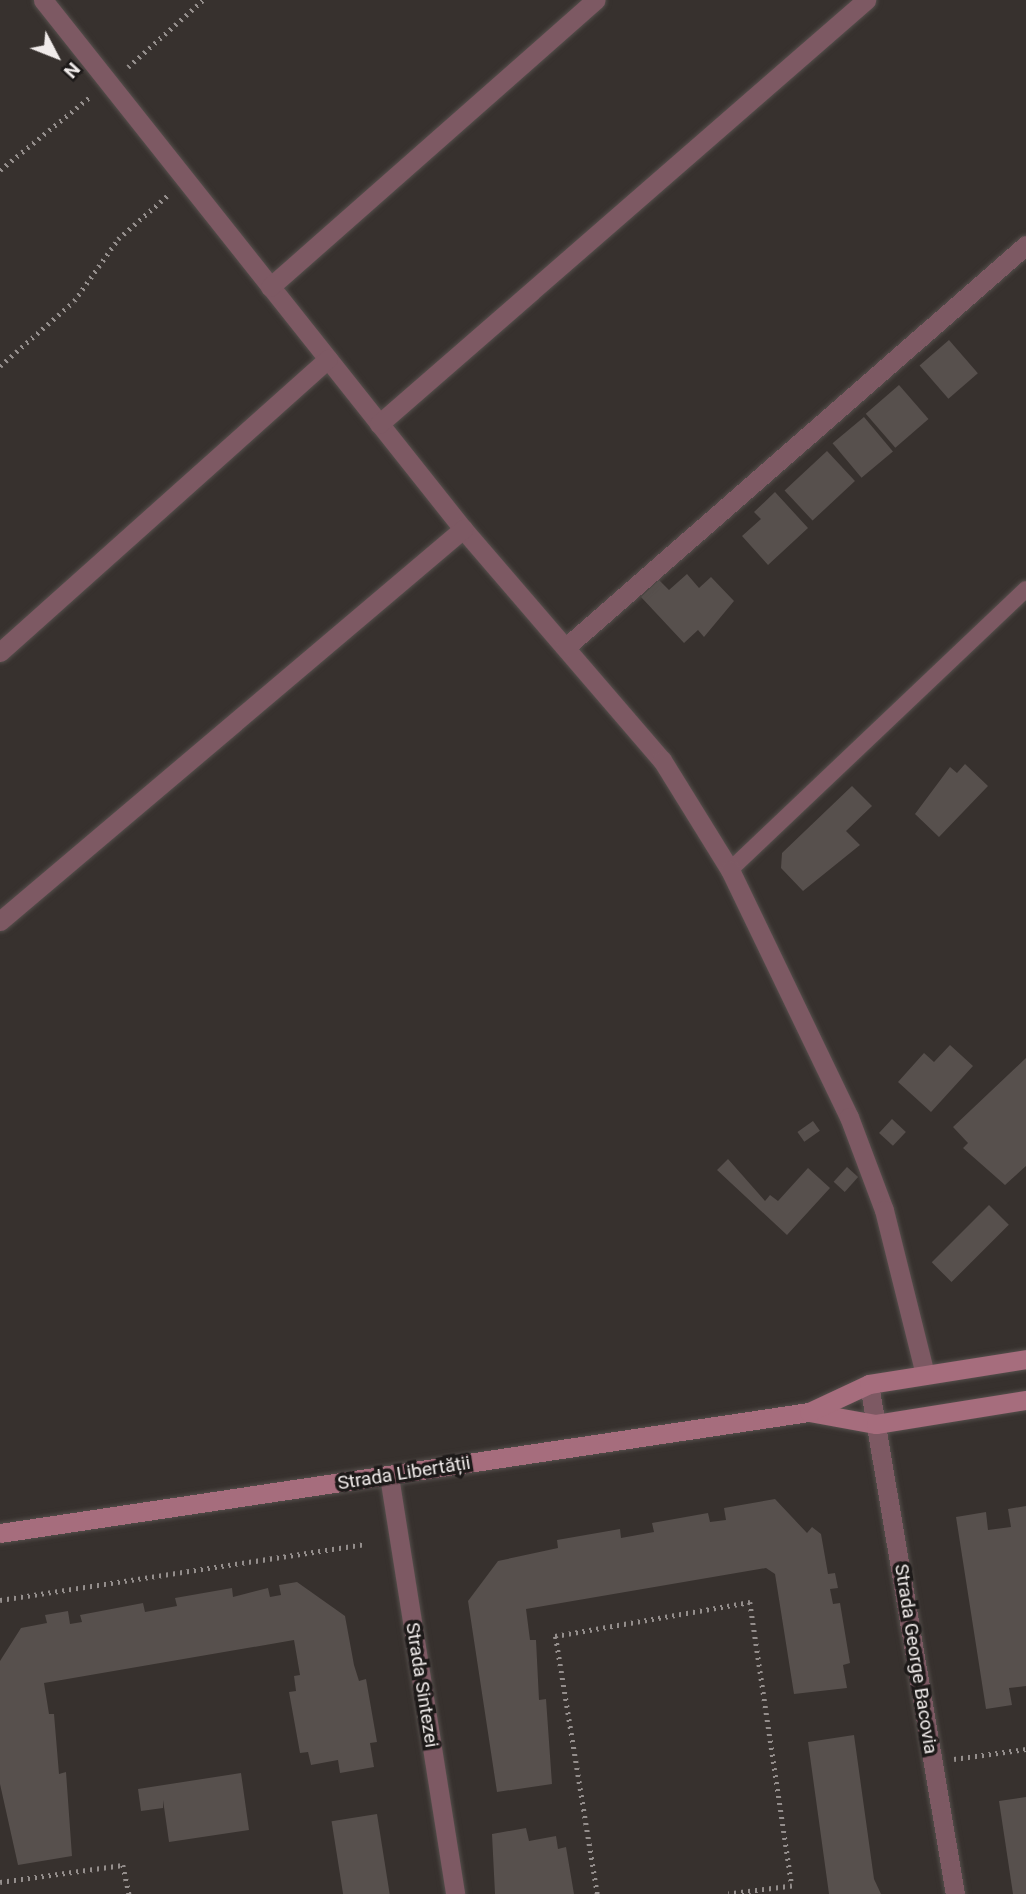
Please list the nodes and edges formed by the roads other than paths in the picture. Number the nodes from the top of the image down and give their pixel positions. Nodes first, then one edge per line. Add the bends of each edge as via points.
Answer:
1 (43, 0) edge
2 (595, 0) edge
3 (866, 0) edge
4 (1026, 245) edge
5 (270, 287) junction
6 (328, 359) junction
7 (379, 424) junction
8 (463, 529) junction
9 (1026, 589) edge
10 (566, 647) junction
11 (0, 652) edge
12 (730, 870) junction
13 (0, 921) edge
14 (1026, 1359) edge
15 (925, 1375) junction
16 (869, 1384) junction
17 (1026, 1400) edge
18 (808, 1412) junction
19 (876, 1424) junction
20 (389, 1476) junction
21 (0, 1533) edge
22 (455, 1894) edge
23 (955, 1894) edge

1 - 5 street
2 - 5 street
3 - 7 street
4 - 10 street
5 - 6 street
6 - 7 street
6 - 11 street
7 - 8 street
8 - 10 street
8 - 13 street
9 - 12 lane
10 - 12 street via 662,760
12 - 15 street via 849,1117 884,1210
14 - 15 main road, Strada Libertății
15 - 16 main road, Strada Libertății
16 - 18 main road, Strada Libertății
16 - 19 street, Strada George Bacovia
17 - 19 main road, Strada Libertății
18 - 19 main road, Strada Libertății
18 - 20 main road, Strada Libertății
19 - 23 street, Strada George Bacovia
20 - 21 main road, Strada Libertății
20 - 22 street, Strada Sintezei

